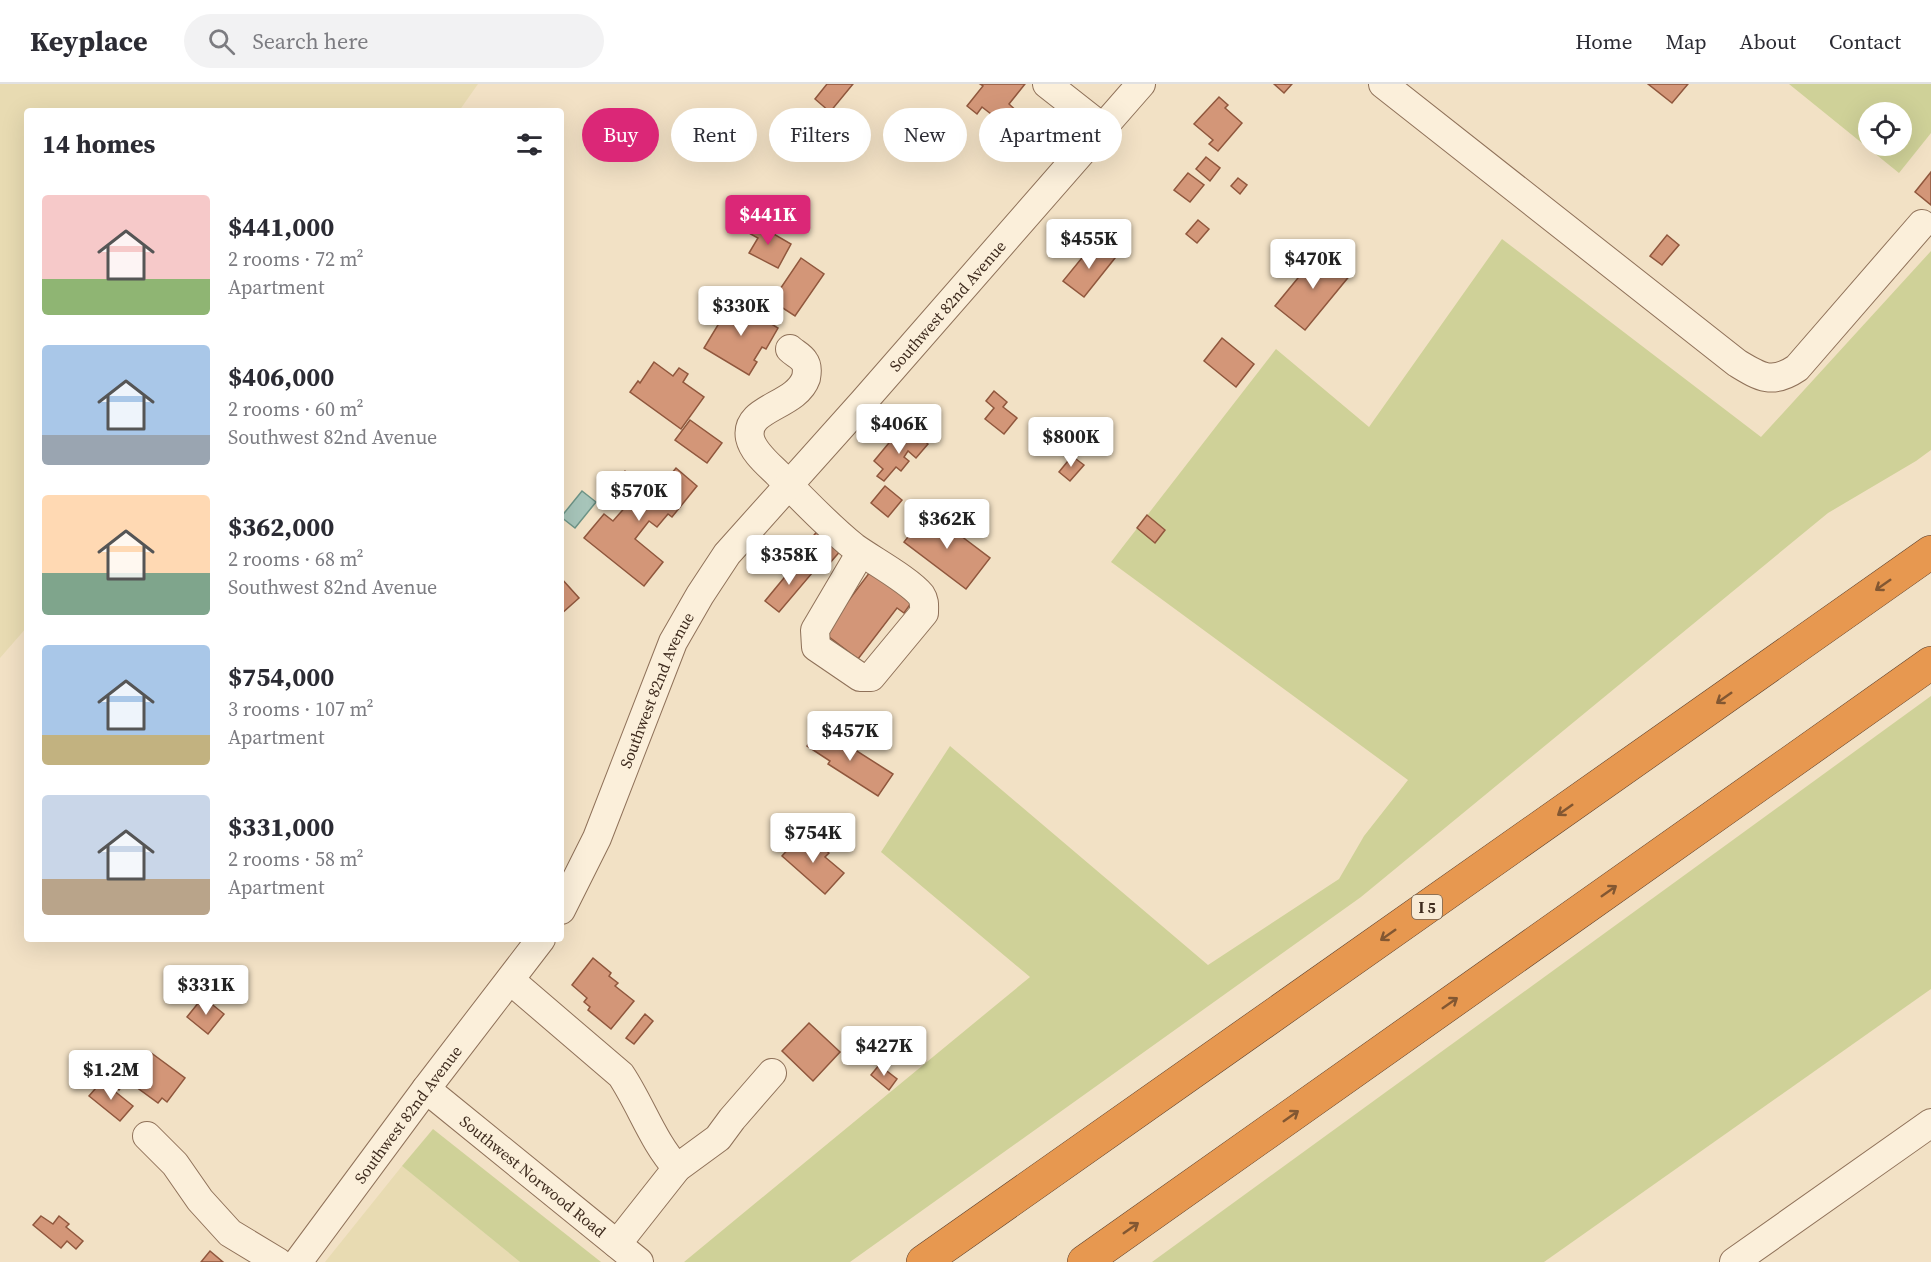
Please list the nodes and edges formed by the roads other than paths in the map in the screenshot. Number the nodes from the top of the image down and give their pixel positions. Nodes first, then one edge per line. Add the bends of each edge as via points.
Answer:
1 (1047, 84) edge
2 (1141, 84) edge
3 (1383, 84) edge
4 (1078, 108) edge
5 (1120, 108) edge
6 (1073, 162) edge
7 (1922, 224) dead end
8 (790, 349) dead end
9 (789, 485) junction
10 (861, 552) dead end
11 (1931, 552) edge
12 (1931, 663) edge
13 (564, 904) edge
14 (539, 942) edge
15 (510, 980) junction
16 (772, 1073) dead end
17 (426, 1089) junction
18 (1931, 1123) edge
19 (147, 1136) dead end
20 (677, 1168) junction
21 (617, 1244) junction
22 (1748, 1258) edge
23 (278, 1262) edge
24 (298, 1262) edge
25 (639, 1262) edge
26 (923, 1262) edge
27 (1084, 1262) edge

1 - 4 street
2 - 5 street, Southwest 82nd Avenue
3 - 7 street via 1737,363 1758,375 1779,377 1797,368
6 - 9 street, Southwest 82nd Avenue
8 - 9 street via 805,362 804,384 788,399 756,417 750,436 754,447
9 - 10 street
9 - 13 street, Southwest 82nd Avenue via 727,554 674,642 597,838
11 -> 26 highway, I 5
27 -> 12 highway
14 - 15 street, Southwest 82nd Avenue
15 - 17 street, Southwest 82nd Avenue
15 - 20 street via 621,1075 664,1153
16 - 20 street via 718,1138
17 - 21 street, Southwest Norwood Road
17 - 24 street, Southwest 82nd Avenue
18 - 22 street
19 - 23 street via 231,1233
20 - 21 street
21 - 25 street, Southwest Norwood Road

